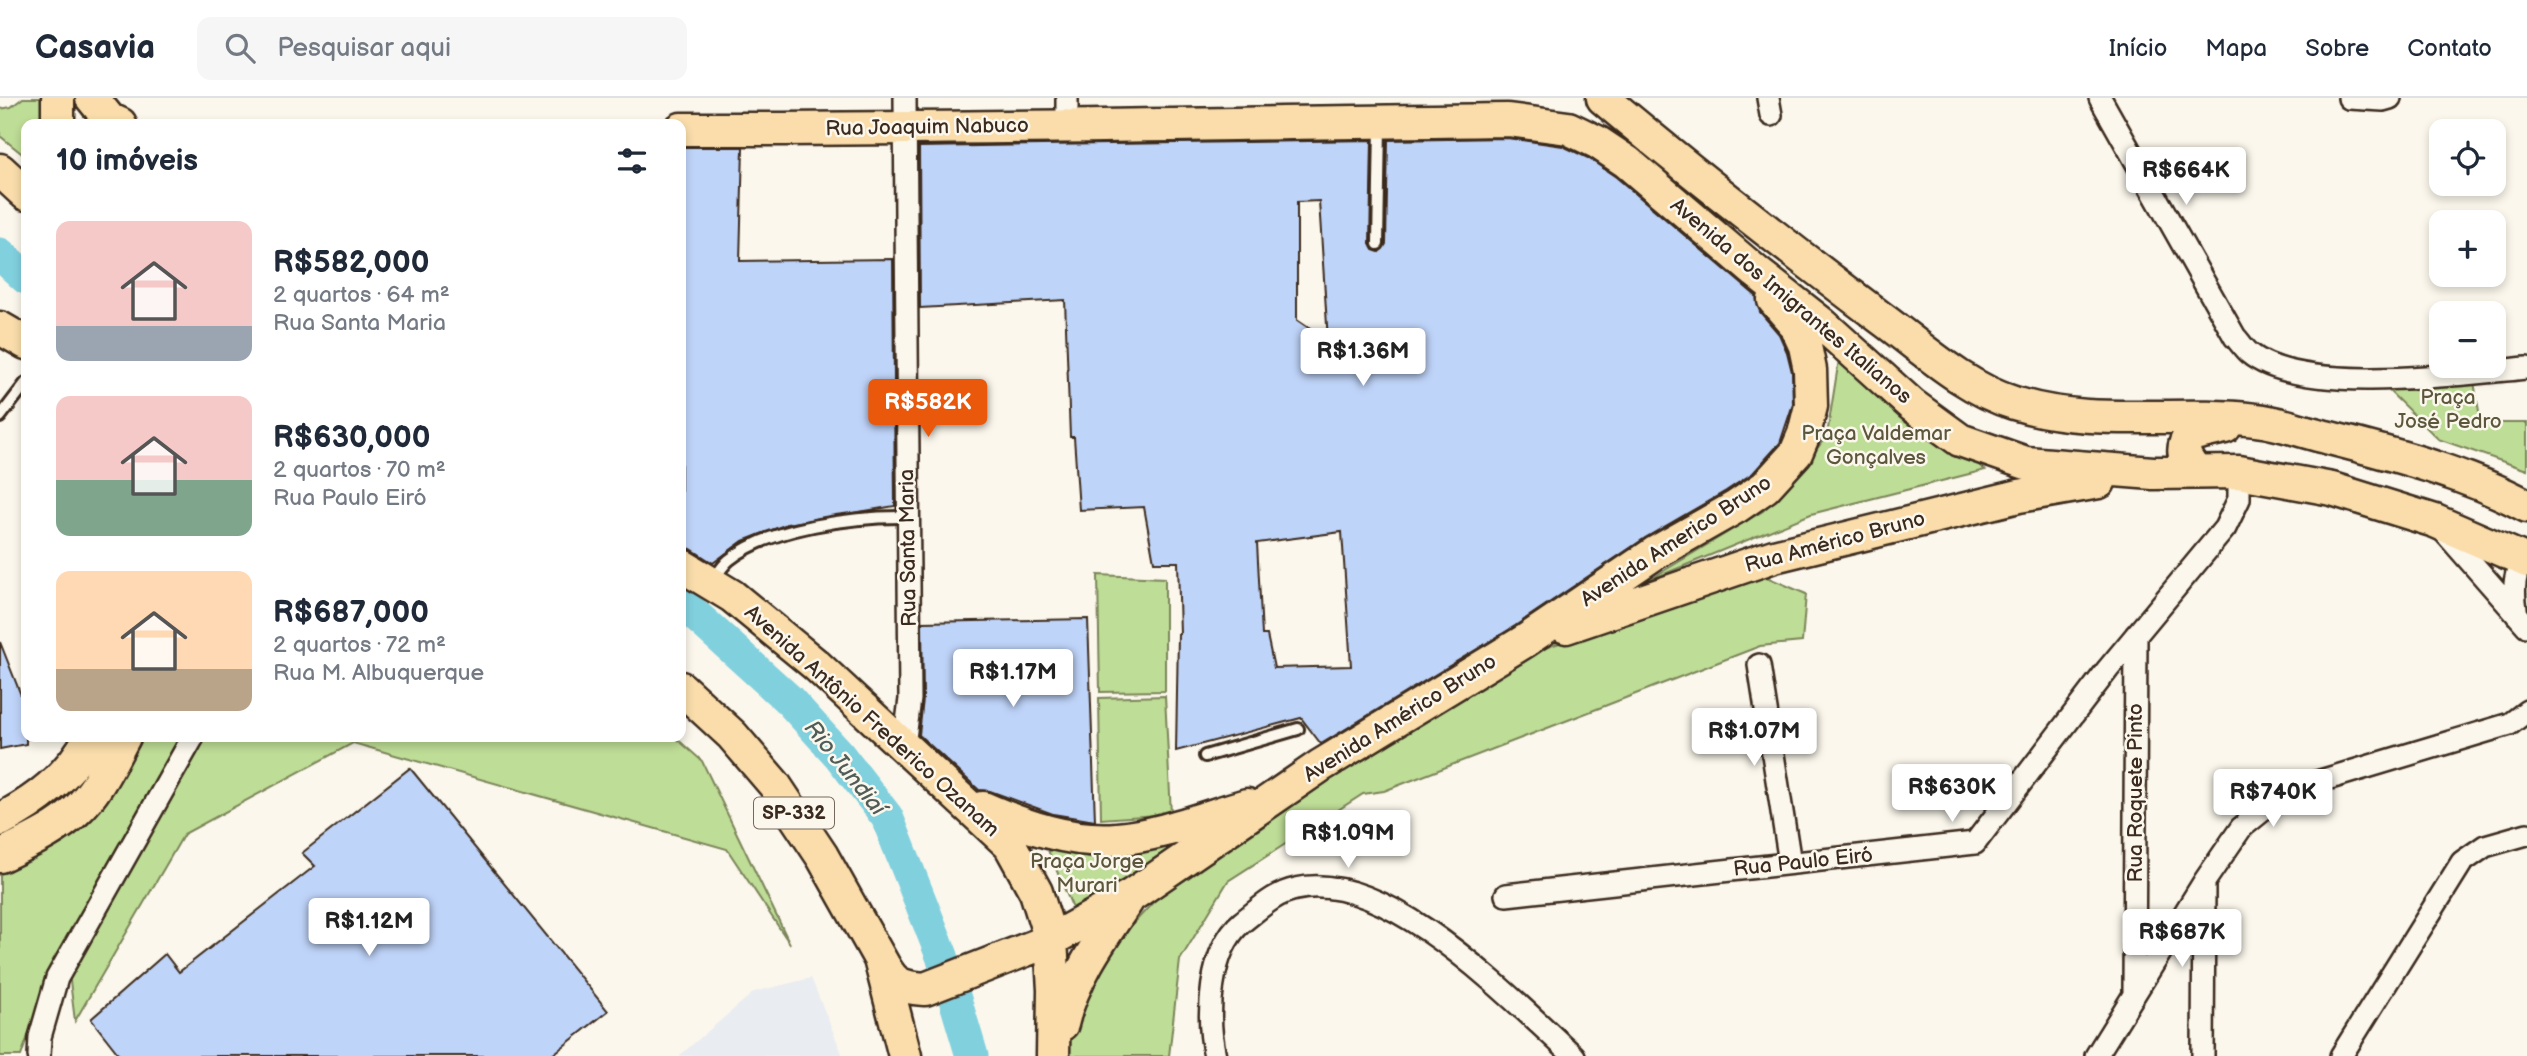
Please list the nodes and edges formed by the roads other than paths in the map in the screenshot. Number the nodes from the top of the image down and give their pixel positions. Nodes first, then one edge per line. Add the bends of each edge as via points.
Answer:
1 (58, 98) edge
2 (92, 98) edge
3 (905, 98) edge
4 (1603, 98) edge
5 (2100, 98) edge
6 (2349, 98) edge
7 (2390, 98) edge
8 (1067, 111) edge
9 (1558, 117) edge
10 (58, 119) edge
11 (108, 119) edge
12 (1508, 120) joint
13 (1380, 121) junction
14 (686, 129) edge
15 (905, 130) junction
16 (1641, 130) junction
17 (0, 170) edge
18 (21, 189) edge
19 (1378, 244) dead end
20 (1756, 272) junction
21 (0, 328) edge
22 (21, 340) edge
23 (2527, 368) edge
24 (21, 390) edge
25 (0, 417) edge
26 (2257, 420) junction
27 (2195, 471) junction
28 (2239, 472) junction
29 (2153, 473) junction
30 (2527, 506) edge
31 (908, 517) junction
32 (2435, 521) junction
33 (2525, 560) edge
34 (686, 568) edge
35 (711, 583) junction
36 (2522, 622) edge
37 (2136, 635) junction
38 (1525, 641) junction
39 (1759, 665) dead end
40 (686, 693) edge
41 (2527, 711) edge
42 (1298, 729) dead end
43 (88, 742) edge
44 (121, 742) edge
45 (190, 742) edge
46 (904, 746) junction
47 (1205, 756) dead end
48 (1275, 796) junction
49 (959, 797) junction
50 (0, 820) edge
51 (2527, 834) edge
52 (0, 856) edge
53 (1790, 863) junction
54 (2204, 882) junction
55 (1132, 895) junction
56 (1506, 895) dead end
57 (1037, 945) junction
58 (880, 959) junction
59 (2134, 993) junction
60 (2347, 1050) edge
61 (39, 1056) edge
62 (905, 1056) edge
63 (1053, 1056) edge
64 (1215, 1056) edge
65 (1574, 1056) edge
66 (2096, 1056) edge
67 (2203, 1056) edge

1 - 10 main road
2 - 11 main road
3 - 15 street, Rua Santa Maria
4 - 16 main road, Avenida dos Imigrantes Italianos
5 - 23 street via 2235,337 2250,355 2283,369 2328,378 2389,380
6 - 7 street
8 - 13 main road, Rua Joaquim Nabuco
8 - 15 main road, Rua Joaquim Nabuco
9 - 12 main road, Avenida dos Imigrantes Italianos
9 - 16 main road via 1589,107
9 - 20 main road, Avenida dos Imigrantes Italianos via 1627,162
12 - 13 main road, Rua Joaquim Nabuco
13 - 19 lane
14 - 15 main road, Rua Joaquim Nabuco
15 - 31 street, Rua Santa Maria
16 - 26 main road, Avenida dos Imigrantes Italianos via 1837,285 1979,388 2012,403 2063,415
17 - 18 main road
20 - 29 main road, Avenida dos Imigrantes Italianos via 1960,440 2026,463
20 - 38 main road, Avenida Americo Bruno via 1795,324 1805,346 1811,406 1796,453 1765,486 1736,507 1656,553
21 - 22 main road
24 - 25 lane
26 - 27 main road via 2190,435 2183,455
26 - 30 main road, Avenida dos Imigrantes Italianos via 2451,473
27 - 28 main road, Avenida dos Imigrantes Italianos
27 - 29 main road, Avenida dos Imigrantes Italianos
28 - 32 main road, Avenida dos Imigrantes Italianos via 2332,489
28 - 37 street, Rua Paulo Eiró via 2239,499 2225,528
29 - 38 main road, Rua Américo Bruno via 2019,496 1774,556
31 - 35 lane via 808,528 759,542 727,561
31 - 46 street, Rua Santa Maria via 910,699
32 - 33 main road, Avenida dos Imigrantes Italianos
32 - 36 street
33 - 36 street via 2515,574 2513,591
34 - 35 main road, Avenida Antônio Frederico Ozanam
35 - 46 main road, Avenida Antônio Frederico Ozanam via 816,665
37 - 53 street, Rua Paulo Eiró via 1975,843
37 - 59 street, Rua Roquete Pinto
38 - 48 main road, Avenida Américo Bruno
39 - 53 street
40 - 58 main road, SP-332 via 732,735 774,784 852,906
41 - 54 street via 2510,724 2317,782 2268,806 2241,828
42 - 47 lane
43 - 50 main road via 58,781
44 - 52 main road via 77,811
45 - 61 street via 57,978
46 - 49 main road, Avenida Antônio Frederico Ozanam
48 - 49 main road via 1157,832 1117,839 1082,839 1021,825
48 - 55 main road
49 - 57 main road, Avenida Antônio Frederico Ozanam via 1010,845 1036,892
51 - 60 street via 2485,846 2462,862
53 - 56 street, Rua Paulo Eiró
54 - 59 street
54 - 67 street
55 - 57 main road
55 - 63 main road via 1091,954 1065,1009
57 - 58 main road via 925,989 892,981
57 - 63 main road, Avenida Antônio Frederico Ozanam via 1054,990
58 - 62 main road
59 - 66 street
64 - 65 street via 1211,1035 1214,973 1232,930 1270,900 1296,888 1336,888 1384,905 1457,951

